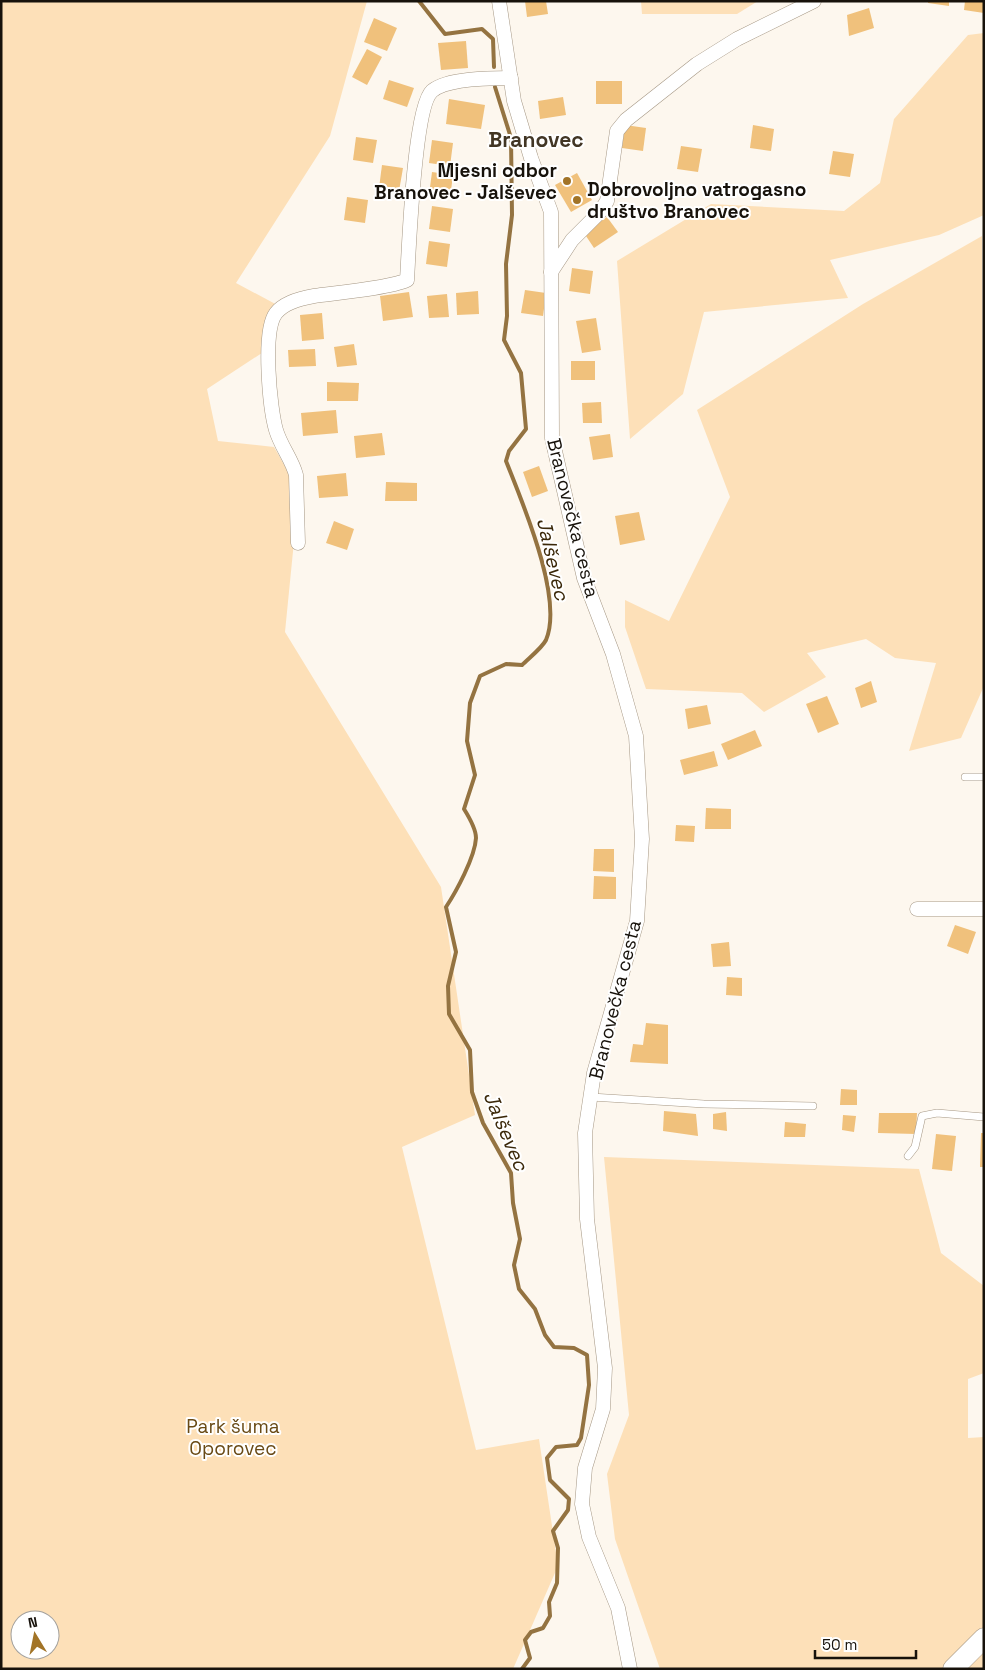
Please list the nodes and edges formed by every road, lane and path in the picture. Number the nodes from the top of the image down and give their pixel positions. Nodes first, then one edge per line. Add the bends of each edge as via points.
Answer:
1 (499, 1) edge
2 (814, 1) edge
3 (511, 78) junction
4 (551, 272) junction
5 (298, 543) dead end
6 (965, 777) dead end
7 (984, 777) edge
8 (984, 909) edge
9 (917, 910) dead end
10 (591, 1097) junction
11 (813, 1106) dead end
12 (984, 1116) edge
13 (908, 1156) dead end
14 (984, 1638) edge
15 (630, 1669) edge
16 (953, 1669) edge

1 - 3 street, Branovečka cesta
2 - 4 street via 713,54 626,120 616,131 607,201 572,240
3 - 4 street, Branovečka cesta via 523,134 551,212
3 - 5 street via 467,80 433,90 428,96 416,145 407,280 308,297 290,303 276,314 267,360 275,427 296,475
4 - 10 street, Branovečka cesta via 552,438 584,578 613,654 636,736 642,839 637,921 594,1073
6 - 7 lane
8 - 9 street
10 - 11 lane
10 - 15 street, Branovečka cesta via 585,1133 587,1219 605,1368 603,1409 585,1468 582,1504 589,1537 618,1608
12 - 13 lane via 937,1113 922,1116 915,1147
14 - 16 street

